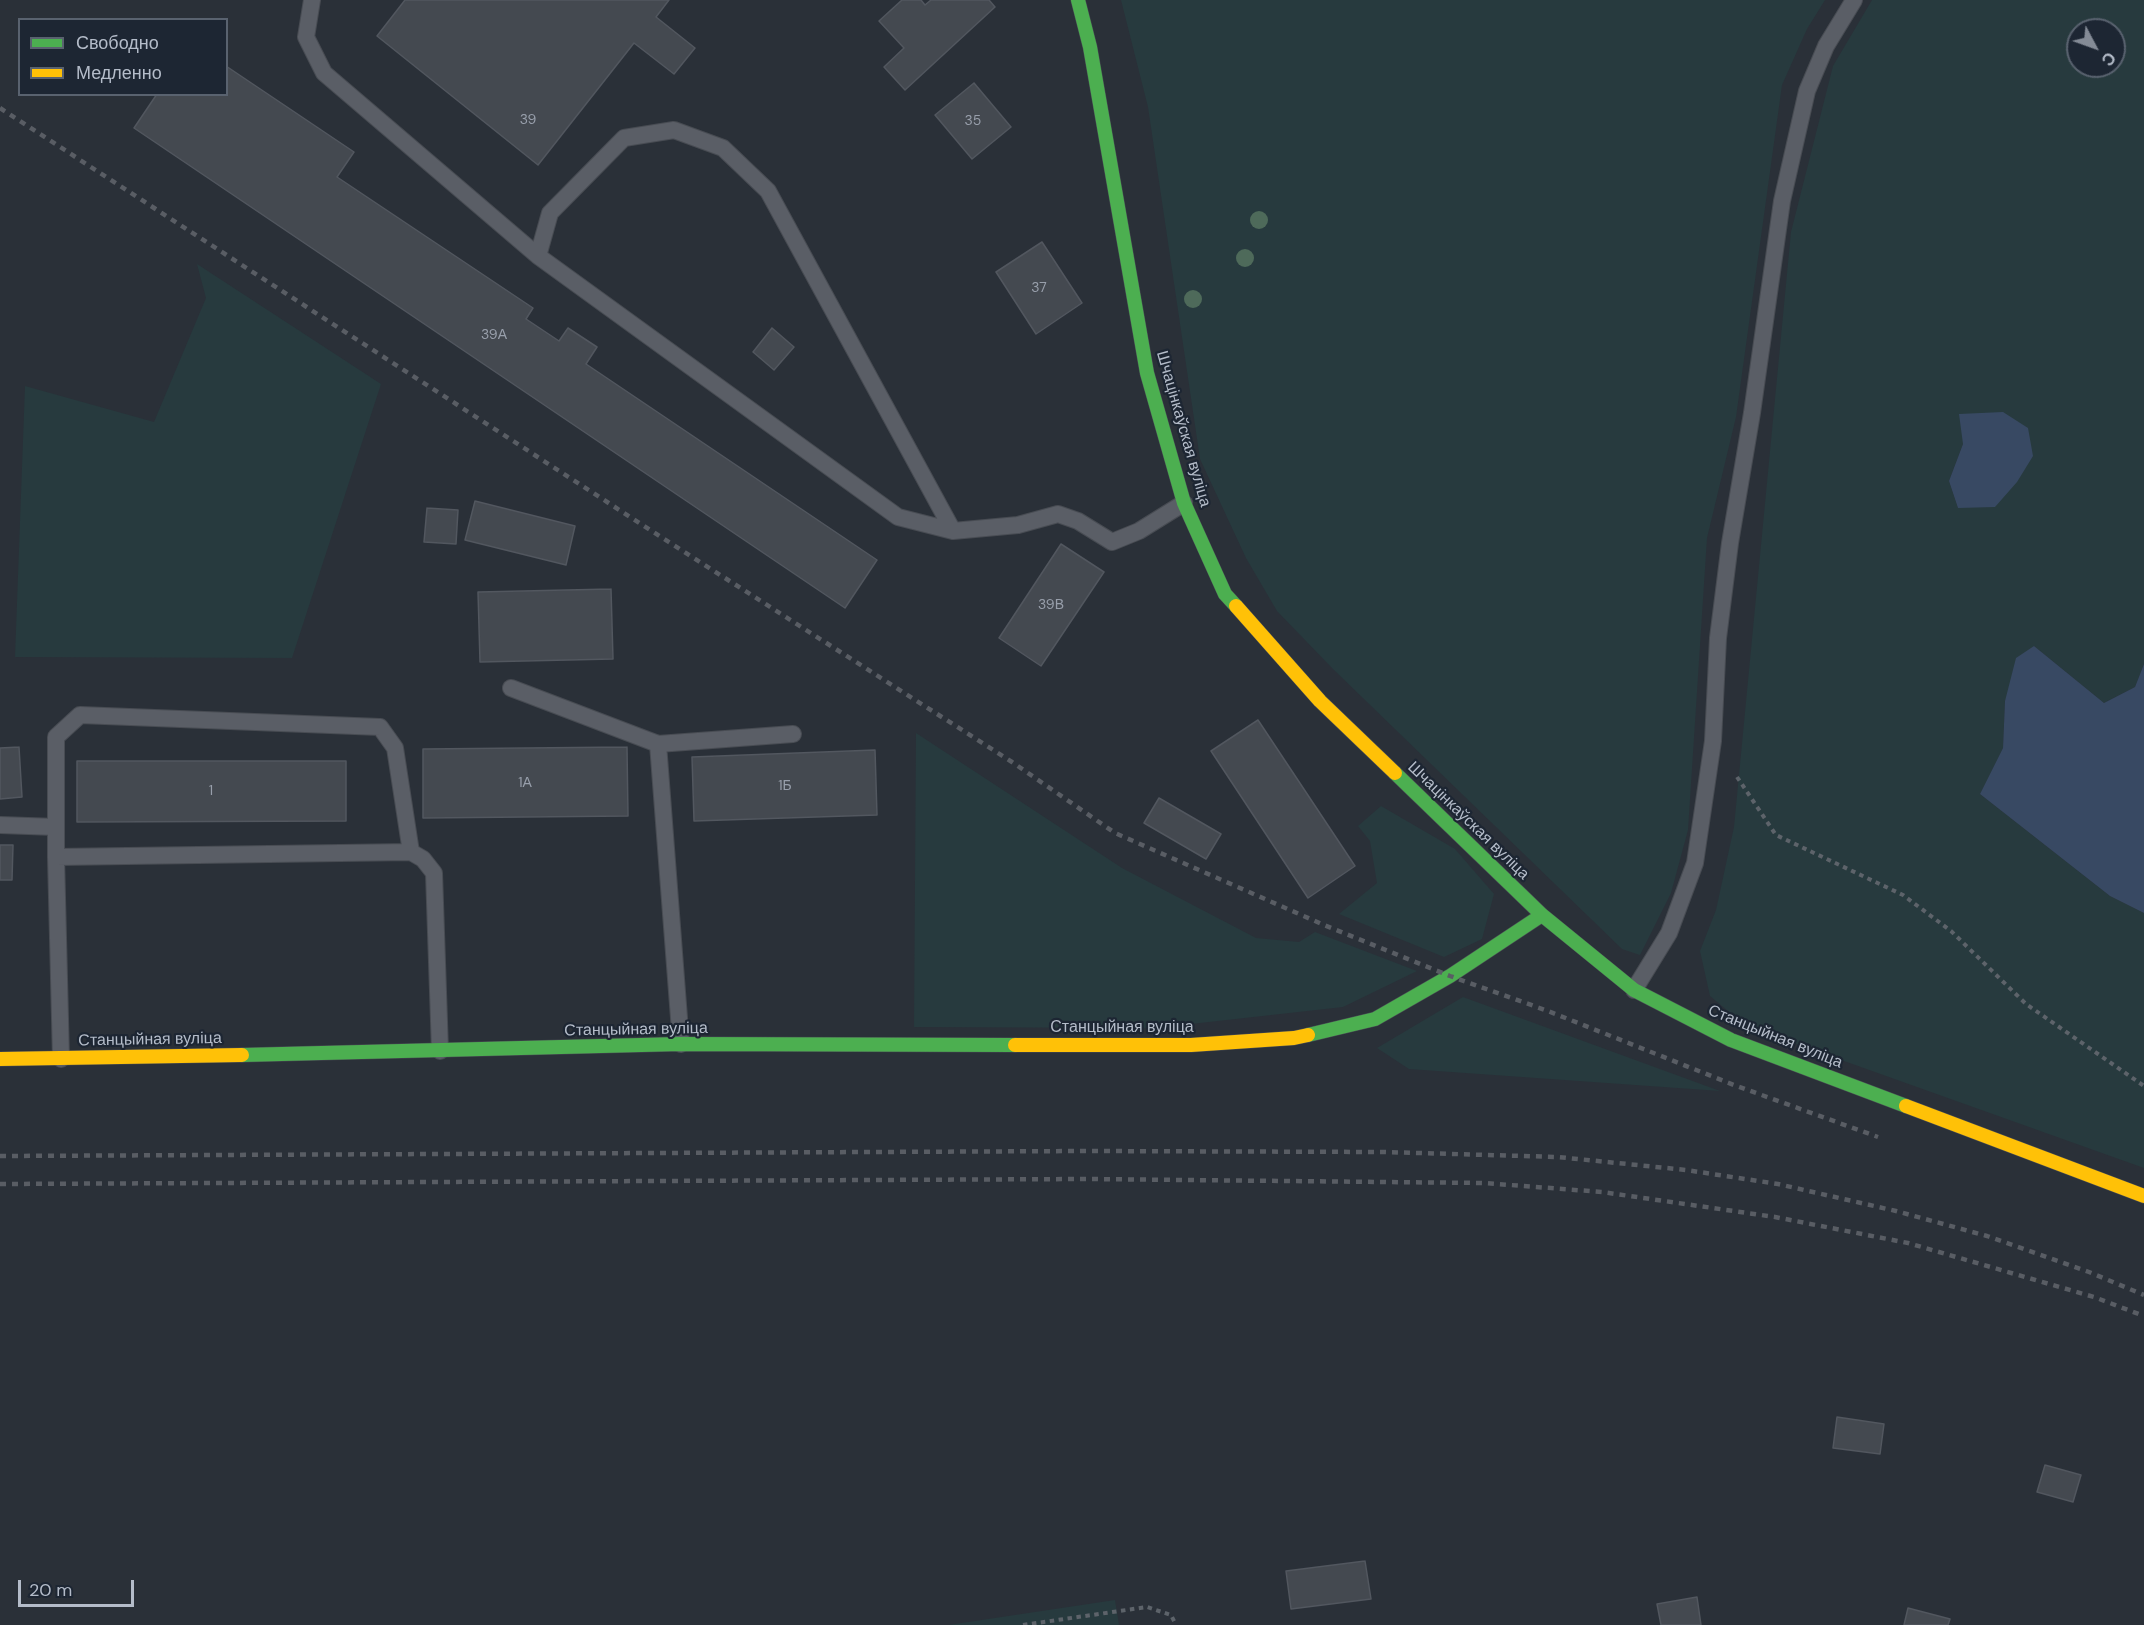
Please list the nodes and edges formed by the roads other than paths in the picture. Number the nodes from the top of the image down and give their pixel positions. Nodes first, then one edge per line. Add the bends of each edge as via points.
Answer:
1 (312, 0) edge
2 (1078, 0) edge
3 (1854, 0) edge
4 (538, 256) junction
5 (1184, 503) junction
6 (953, 531) junction
7 (511, 688) dead end
8 (793, 734) dead end
9 (658, 744) junction
10 (0, 825) edge
11 (56, 827) junction
12 (411, 852) junction
13 (56, 857) junction
14 (1542, 915) junction
15 (1634, 990) junction
16 (681, 1044) junction
17 (440, 1051) junction
18 (0, 1059) edge
19 (61, 1059) junction
20 (2144, 1196) edge

1 - 4 lane via 306,37 324,73
2 - 5 street, Шчацінкаўская вуліца via 1147,373
3 - 15 lane via 1826,46 1807,91 1782,201 1730,543 1718,638 1713,741 1695,862 1669,933
4 - 6 lane via 898,517
4 - 6 lane via 550,213 624,138 674,130 723,148 768,192
5 - 6 lane via 1139,531 1112,542 1058,514 1018,525
5 - 14 street, Шчацінкаўская вуліца via 1225,594 1320,701
7 - 9 lane
8 - 9 lane
9 - 16 lane
10 - 11 lane
11 - 12 lane via 56,737 80,715 380,727 395,748
11 - 13 lane
12 - 13 lane
12 - 17 lane via 434,873
13 - 19 lane
14 - 15 street, Станцыйная вуліца
14 - 16 street, Станцыйная вуліца via 1450,976 1375,1019 1294,1038 1191,1045
15 - 20 street, Станцыйная вуліца via 1731,1040
16 - 17 street, Станцыйная вуліца
17 - 19 street, Станцыйная вуліца
18 - 19 street, Станцыйная вуліца

